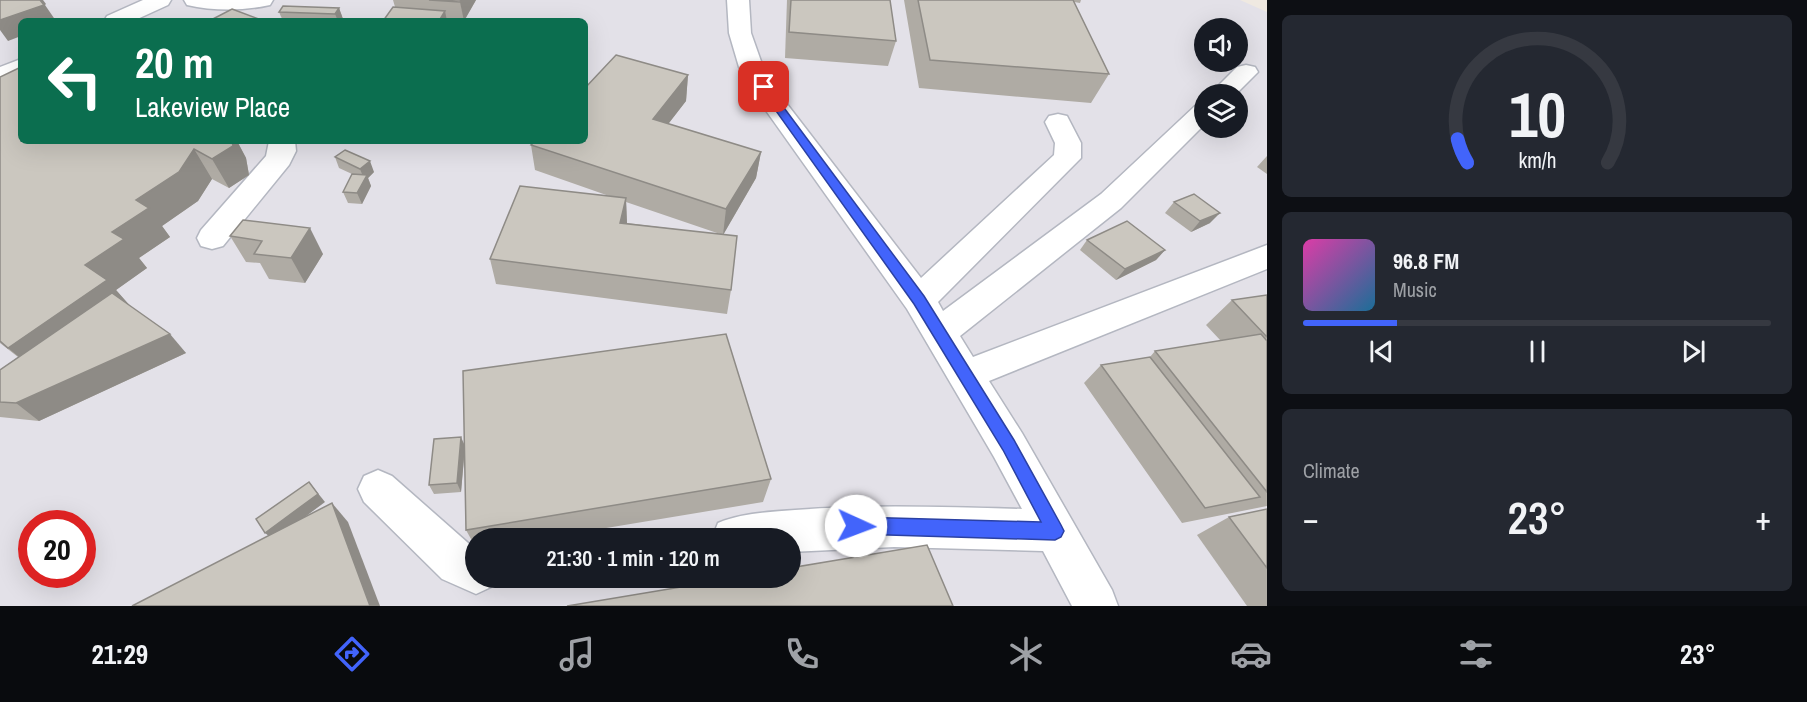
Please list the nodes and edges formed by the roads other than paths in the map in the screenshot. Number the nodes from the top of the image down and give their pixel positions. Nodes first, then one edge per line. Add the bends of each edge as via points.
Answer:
1 (160, 0) edge
2 (195, 0) edge
3 (262, 0) edge
4 (738, 0) edge
5 (122, 18) edge
6 (18, 67) edge
7 (1246, 72) dead end
8 (0, 76) edge
9 (1233, 84) edge
10 (1194, 121) edge
11 (1058, 122) dead end
12 (282, 144) edge
13 (212, 238) dead end
14 (1267, 256) edge
15 (919, 300) junction
16 (939, 333) junction
17 (965, 375) junction
18 (378, 489) dead end
19 (801, 529) edge
20 (1055, 531) junction
21 (465, 567) edge
22 (1096, 606) edge

1 - 5 lane
2 - 3 lane
4 - 15 lane via 740,33 751,68
6 - 8 lane
7 - 9 lane
10 - 16 lane via 1111,201
11 - 15 lane via 1068,143 1066,158
12 - 13 lane via 279,159
14 - 17 lane
15 - 16 lane
16 - 17 lane
17 - 20 lane
18 - 21 lane
19 - 20 lane via 856,526
20 - 22 lane

